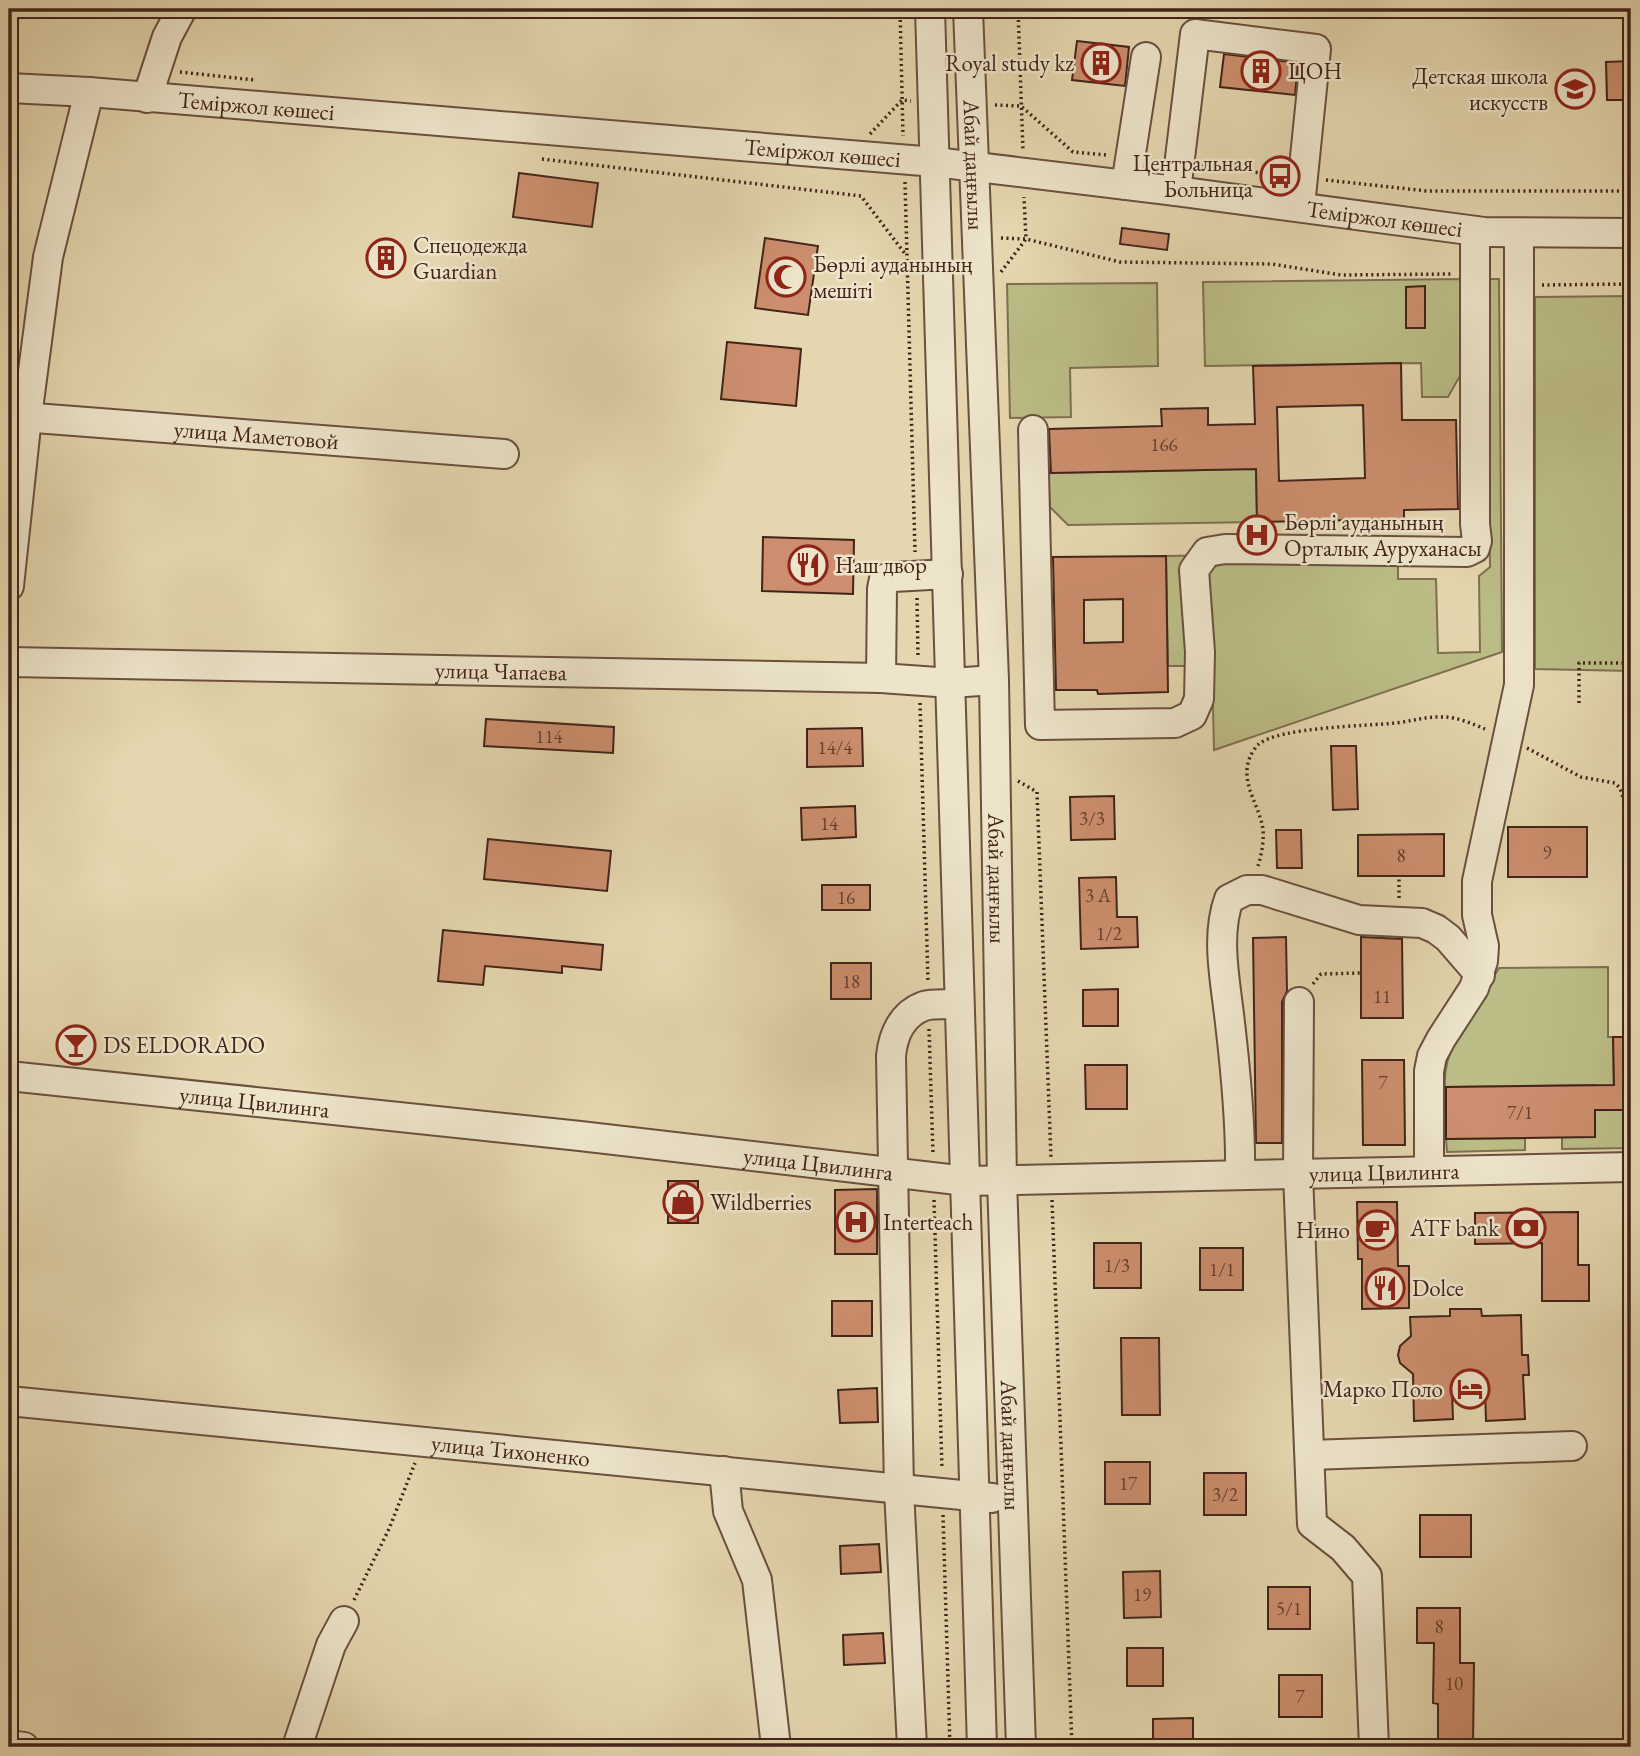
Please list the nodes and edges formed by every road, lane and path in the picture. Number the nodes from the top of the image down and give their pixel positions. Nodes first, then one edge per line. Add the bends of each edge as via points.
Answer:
1 (182, 9) edge
2 (900, 9) edge
3 (930, 9) edge
4 (968, 9) edge
5 (1018, 9) edge
6 (1146, 57) dead end
7 (9, 88) edge
8 (89, 92) junction
9 (147, 98) junction
10 (541, 159) dead end
11 (904, 159) junction
12 (935, 162) junction
13 (974, 167) junction
14 (1024, 173) junction
15 (1126, 185) junction
16 (1176, 191) junction
17 (1300, 206) junction
18 (1475, 231) junction
19 (1631, 233) edge
20 (1519, 234) junction
21 (906, 236) junction
22 (937, 237) junction
23 (977, 237) junction
24 (1026, 239) junction
25 (907, 256) junction
26 (1474, 274) junction
27 (1631, 284) edge
28 (1519, 285) junction
29 (18, 416) edge
30 (1033, 430) dead end
31 (504, 454) dead end
32 (948, 574) junction
33 (916, 575) junction
34 (9, 586) edge
35 (9, 662) edge
36 (1631, 663) edge
37 (881, 678) junction
38 (994, 680) junction
39 (919, 681) junction
40 (951, 683) junction
41 (1579, 703) dead end
42 (1040, 725) junction
43 (995, 726) junction
44 (1508, 737) junction
45 (1037, 792) dead end
46 (1631, 810) edge
47 (1247, 890) junction
48 (1361, 973) dead end
49 (1479, 975) junction
50 (1299, 1002) joint
51 (959, 1004) junction
52 (928, 1006) junction
53 (9, 1076) edge
54 (1631, 1167) edge
55 (893, 1171) junction
56 (1429, 1171) junction
57 (1298, 1174) junction
58 (1240, 1175) junction
59 (933, 1177) junction
60 (1002, 1180) junction
61 (1052, 1180) junction
62 (966, 1181) junction
63 (9, 1401) edge
64 (424, 1442) junction
65 (1572, 1446) dead end
66 (1310, 1455) junction
67 (724, 1471) junction
68 (900, 1490) junction
69 (943, 1494) junction
70 (974, 1496) junction
71 (1012, 1499) junction
72 (345, 1621) joint
73 (9, 1745) edge
74 (24, 1747) edge
75 (297, 1747) edge
76 (776, 1747) edge
77 (912, 1747) edge
78 (950, 1747) edge
79 (982, 1747) edge
80 (1021, 1747) edge
81 (1072, 1747) edge
82 (1374, 1747) edge

1 - 9 street via 167,37
2 - 11 path
3 - 12 street, Абай даңғылы
4 - 13 street, Абай даңғылы
5 - 14 path
6 - 15 street
7 - 8 street, Теміржол көшесі
8 - 9 street, Теміржол көшесі
8 - 29 street via 48,257
9 - 11 street, Теміржол көшесі
10 - 25 path via 861,196
11 - 12 street, Теміржол көшесі
11 - 21 path
12 - 13 street, Теміржол көшесі
12 - 22 street, Абай даңғылы
13 - 14 street, Теміржол көшесі
13 - 23 street, Абай даңғылы
14 - 15 street, Теміржол көшесі
14 - 24 path
15 - 16 street, Теміржол көшесі
16 - 17 street, Теміржол көшесі
16 - 17 street via 1195,34 1316,49
17 - 18 street, Теміржол көшесі
18 - 20 street, Теміржол көшесі
18 - 26 street
19 - 20 street, Теміржол көшесі
20 - 28 street
21 - 22 path
21 - 25 path
22 - 32 street, Абай даңғылы
23 - 24 path
23 - 38 street, Абай даңғылы
24 - 26 path via 1120,262 1272,264 1341,275
25 - 33 path
26 - 42 street via 1475,548 1207,551 1194,570 1200,664 1199,699 1192,715 1175,723
27 - 28 path
28 - 44 street via 1519,685
29 - 31 street, улица Маметовой
29 - 34 street
30 - 42 street
32 - 33 street
32 - 40 street, Абай даңғылы
33 - 37 street via 884,579
33 - 39 path
35 - 37 street, улица Чапаева
36 - 41 path via 1579,663
37 - 39 street, улица Чапаева
38 - 40 street, улица Чапаева
38 - 43 street, Абай даңғылы
39 - 40 street, улица Чапаева
39 - 52 path
40 - 51 street, Абай даңғылы
42 - 43 street
43 - 60 street, Абай даңғылы
44 - 46 path via 1581,777 1615,783
44 - 47 path via 1447,717 1427,717 1307,730 1258,744 1247,779 1263,825 1263,850
44 - 49 street via 1477,881 1477,915 1484,947
45 - 61 path
47 - 49 street via 1284,895 1359,920 1422,923 1448,938
47 - 58 street via 1228,899 1223,941 1240,1117
48 - 50 path via 1321,974
49 - 56 street via 1432,1056 1427,1084
50 - 57 street
51 - 52 street
51 - 62 street, Абай даңғылы
52 - 55 street via 904,1020 893,1037
52 - 59 path
53 - 55 street, улица Цвилинга
54 - 56 street, улица Цвилинга
55 - 59 street, улица Цвилинга
55 - 68 street
56 - 57 street, улица Цвилинга
57 - 58 street, улица Цвилинга
57 - 66 street
58 - 61 street, улица Цвилинга
59 - 62 street, улица Цвилинга
59 - 69 path
60 - 61 street, улица Цвилинга
60 - 62 street, улица Цвилинга
60 - 71 street, Абай даңғылы
61 - 81 path
62 - 70 street, Абай даңғылы
63 - 64 street, улица Тихоненко
64 - 67 street, улица Тихоненко
64 - 72 path via 389,1530
65 - 66 street
66 - 82 street via 1312,1524 1343,1548 1367,1576
67 - 68 street, улица Тихоненко
67 - 76 street via 728,1511 757,1580
68 - 69 street, улица Тихоненко
68 - 77 street
69 - 70 street, улица Тихоненко
69 - 78 path
70 - 71 street, улица Тихоненко
70 - 79 street, Абай даңғылы
71 - 80 street, Абай даңғылы
72 - 75 street via 331,1645
73 - 74 street

